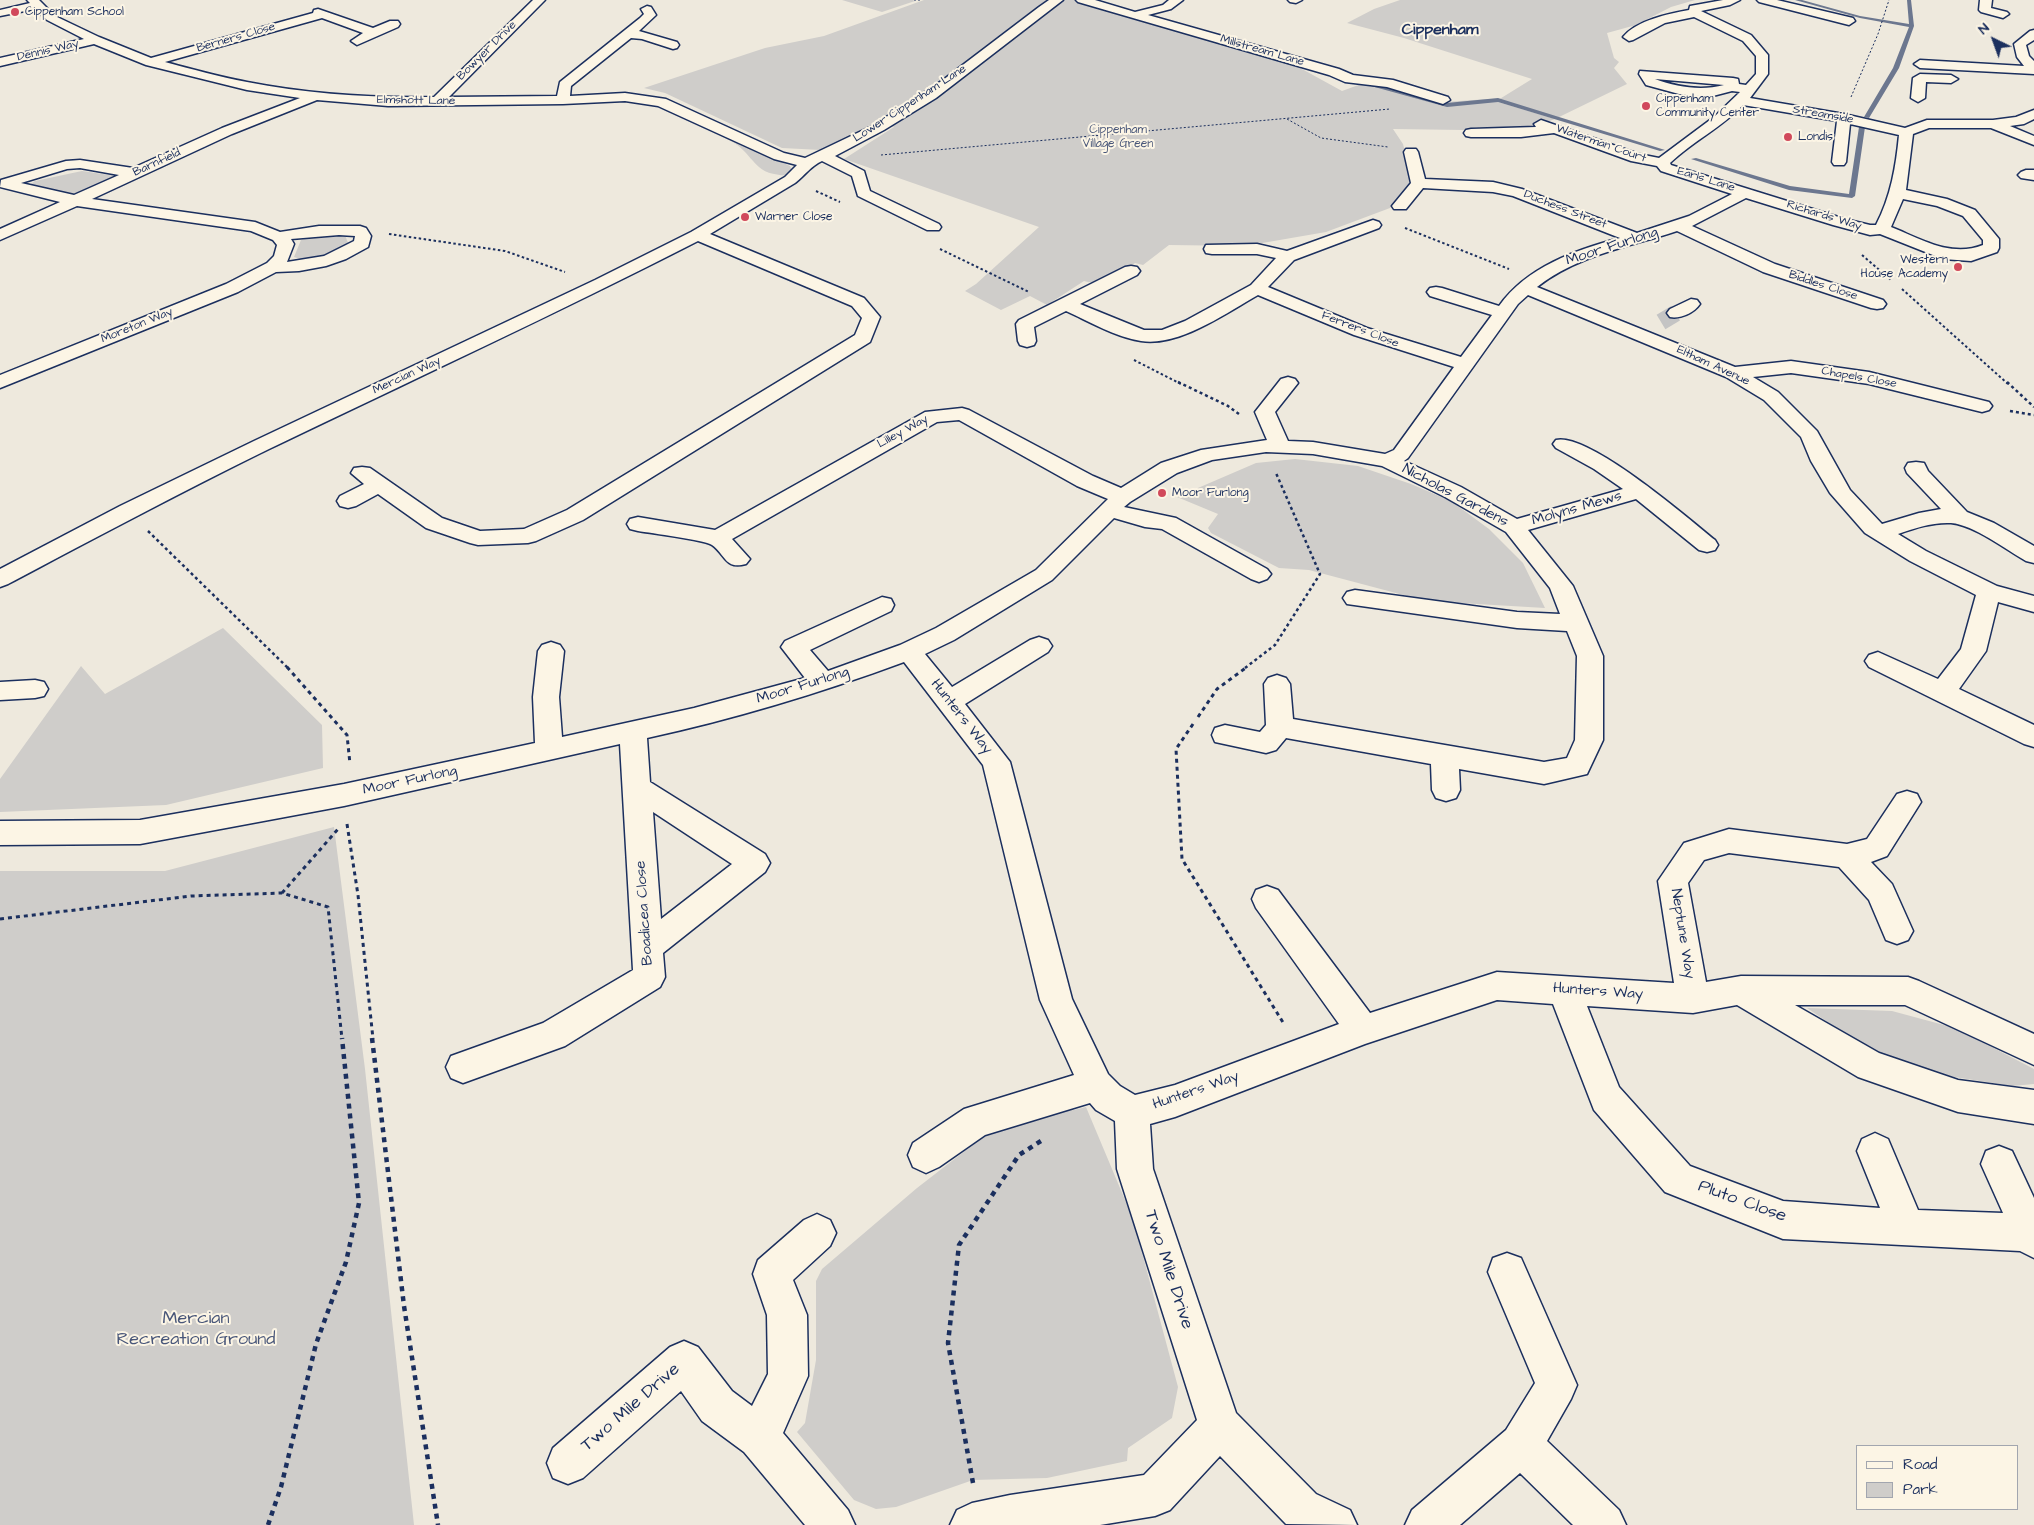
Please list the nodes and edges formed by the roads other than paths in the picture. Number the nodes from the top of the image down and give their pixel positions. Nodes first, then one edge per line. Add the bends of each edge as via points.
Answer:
1 (539, 0) edge
2 (1057, 0) edge
3 (1082, 0) edge
4 (1177, 0) edge
5 (1734, 0) edge
6 (1763, 0) edge
7 (1986, 0) edge
8 (35, 3) edge
9 (0, 13) edge
10 (1696, 13) junction
11 (2003, 14) dead end
12 (1136, 15) junction
13 (1849, 21) dead end
14 (660, 22) dead end
15 (394, 24) dead end
16 (373, 32) junction
17 (630, 34) junction
18 (2034, 34) edge
19 (1629, 37) dead end
20 (95, 40) junction
21 (356, 42) dead end
22 (673, 45) dead end
23 (0, 62) edge
24 (150, 62) junction
25 (1920, 64) dead end
26 (1946, 66) junction
27 (2034, 69) edge
28 (1732, 87) junction
29 (1745, 95) junction
30 (316, 96) junction
31 (1918, 98) dead end
32 (564, 100) junction
33 (1443, 100) dead end
34 (437, 102) junction
35 (2034, 114) edge
36 (1844, 118) junction
37 (1541, 124) dead end
38 (1993, 124) junction
39 (1555, 129) junction
40 (1906, 132) junction
41 (1471, 134) dead end
42 (2034, 141) edge
43 (1411, 152) dead end
44 (814, 160) junction
45 (1839, 162) dead end
46 (1662, 163) junction
47 (134, 173) junction
48 (1419, 180) junction
49 (2, 184) edge
50 (1745, 192) junction
51 (1898, 193) junction
52 (77, 201) junction
53 (1400, 206) dead end
54 (1373, 225) dead end
55 (1678, 226) junction
56 (933, 227) dead end
57 (1882, 229) junction
58 (0, 235) edge
59 (697, 235) junction
60 (280, 237) junction
61 (1636, 238) junction
62 (1212, 249) dead end
63 (1288, 256) junction
64 (273, 268) junction
65 (1131, 271) dead end
66 (1531, 284) junction
67 (1257, 289) junction
68 (1436, 292) dead end
69 (1877, 304) dead end
70 (1067, 305) junction
71 (1502, 313) junction
72 (1676, 313) tunnel mouth
73 (1641, 334) junction
74 (1027, 341) dead end
75 (1466, 364) junction
76 (1734, 373) junction
77 (0, 382) edge
78 (1288, 383) dead end
79 (1982, 406) dead end
80 (1562, 444) dead end
81 (1274, 446) junction
82 (1388, 461) junction
83 (1916, 468) dead end
84 (1640, 491) junction
85 (348, 501) dead end
86 (1116, 503) junction
87 (1959, 517) junction
88 (638, 524) dead end
89 (1514, 526) junction
90 (1879, 532) junction
91 (718, 538) junction
92 (1706, 545) dead end
93 (2034, 556) edge
94 (738, 558) dead end
95 (1259, 574) dead end
96 (0, 579) edge
97 (1989, 592) junction
98 (1355, 598) dead end
99 (2034, 604) edge
100 (882, 606) dead end
101 (1577, 623) junction
102 (1039, 646) dead end
103 (551, 651) dead end
104 (909, 651) junction
105 (1878, 661) dead end
106 (822, 682) junction
107 (1277, 684) dead end
108 (36, 689) dead end
109 (0, 691) edge
110 (1942, 693) junction
111 (949, 701) junction
112 (1280, 727) junction
113 (633, 732) junction
114 (1225, 735) dead end
115 (2034, 737) edge
116 (549, 751) junction
117 (1445, 756) junction
118 (637, 788) junction
119 (1446, 790) dead end
120 (1908, 802) dead end
121 (0, 833) edge
122 (1847, 856) junction
123 (1267, 899) dead end
124 (1897, 931) dead end
125 (647, 947) junction
126 (1564, 990) junction
127 (1741, 990) junction
128 (1693, 999) junction
129 (1363, 1030) junction
130 (2034, 1050) edge
131 (464, 1067) dead end
132 (1096, 1085) junction
133 (2034, 1107) edge
134 (1132, 1112) junction
135 (1875, 1151) dead end
136 (926, 1155) dead end
137 (2000, 1164) dead end
138 (1907, 1228) junction
139 (817, 1233) dead end
140 (2033, 1236) edge
141 (1508, 1272) dead end
142 (1220, 1426) junction
143 (759, 1437) junction
144 (1521, 1445) junction
145 (568, 1463) dead end
146 (994, 1522) edge
147 (833, 1525) edge
148 (1335, 1525) edge
149 (1427, 1525) edge
150 (1604, 1525) edge

1 - 34 street, Bowyer Drive
2 - 44 street, Lower Cippenham Lane via 946,84 879,127
3 - 12 street, Millstream Lane
4 - 12 street via 1167,7
5 - 10 street via 1694,8
6 - 13 street
7 - 11 street via 1985,10
8 - 9 street
8 - 20 street, Elmshott Lane via 51,18
10 - 19 street via 1676,15 1644,26
10 - 29 street, Earls Lane via 1747,38 1762,55 1762,74
12 - 33 street, Millstream Lane via 1350,79 1388,82
14 - 17 street via 646,15
15 - 16 street
16 - 21 street
16 - 24 street, Berners Close via 320,13
17 - 22 street via 644,35
17 - 32 street via 565,85
18 - 27 street via 2020,44 2023,57
20 - 23 street, Dennis Way
20 - 24 street, Elmshott Lane
24 - 30 street, Elmshott Lane via 247,86
25 - 26 street
26 - 27 street
26 - 31 street via 1958,82 1920,78
28 - 28 street via 1709,92 1680,90 1651,82 1645,74 1733,82
28 - 29 street, Streamside
29 - 36 street, Streamside
29 - 46 street, Earls Lane via 1720,120
30 - 34 street, Elmshott Lane
30 - 47 street, Barnfield
32 - 34 street, Elmshott Lane
32 - 44 street, Elmshott Lane via 625,97 661,102 779,156
35 - 38 street via 2019,121
36 - 40 street, Streamside
36 - 45 street
37 - 39 street, Waterman Court
38 - 40 street via 1928,124
38 - 42 street
39 - 41 street
39 - 46 street, Waterman Court via 1636,158
40 - 51 street, Richards Way
43 - 48 street
44 - 56 street, Elmshott Lane via 858,174 863,193
44 - 59 street, Mercian Way via 790,180
46 - 50 street, Earls Lane via 1666,168
47 - 49 street via 80,164 66,165
47 - 52 street, Barnfield
48 - 53 street
48 - 61 street, Duchess Street via 1495,179 1517,192
49 - 52 street
50 - 55 street, Moor Furlong
50 - 57 street, Richards Way via 1839,222 1870,230
51 - 57 street, Richards Way
51 - 57 street via 1941,202 1969,213 1991,239 1991,248 1971,256 1943,254
52 - 58 street, Barnfield
52 - 60 street via 255,227
54 - 63 street
55 - 61 street, Moor Furlong
55 - 69 street, Biddles Close via 1764,271
59 - 85 street via 858,302 872,317 863,338 575,514 528,536 478,538 434,523 371,479
59 - 96 street, Mercian Way via 261,445
60 - 64 street via 286,244 282,257
60 - 64 street, Moreton Way via 331,229 360,231 363,236 362,243 339,258 305,267
61 - 66 street, Moor Furlong via 1556,266
62 - 63 street via 1257,249
63 - 67 street
64 - 77 street, Moreton Way via 223,292
65 - 70 street
66 - 71 street, Moor Furlong
66 - 73 street, Eltham Avenue
67 - 70 street via 1191,325 1165,335 1143,336 1128,332
67 - 75 street, Ferrers Close via 1345,326
68 - 71 street
70 - 74 street via 1025,324
71 - 75 street, Moor Furlong
72 - 73 street
73 - 76 street, Eltham Avenue
75 - 82 street, Moor Furlong via 1401,454
76 - 79 street, Chapels Close via 1801,368 1868,378
76 - 90 street, Eltham Avenue via 1771,396 1810,435 1841,493
78 - 81 street via 1265,412
80 - 84 street, Molyns Mews via 1591,457
81 - 82 street, Moor Furlong via 1313,448
81 - 86 street, Moor Furlong via 1208,454 1169,468
82 - 89 street, Nicholas Gardens
83 - 87 street
84 - 89 street, Molyns Mews
84 - 92 street, Molyns Mews
86 - 91 street, Lilley Way via 1085,481 962,414 932,416
86 - 95 street, Lilley Way via 1145,520 1168,523
86 - 104 street, Moor Furlong via 1044,575 945,634
87 - 90 street via 1931,518
87 - 93 street
88 - 91 street
89 - 101 street, Nicholas Gardens via 1561,586
90 - 97 street, Eltham Avenue
91 - 94 street
97 - 99 street, Eltham Avenue
97 - 110 street via 1973,651
98 - 101 street via 1517,620
100 - 106 street via 794,647
101 - 117 street, Nicholas Gardens via 1590,656 1589,740 1577,767 1544,773
102 - 111 street
103 - 116 street via 546,697
104 - 106 street, Moor Furlong
104 - 111 street, Hunters Way
105 - 110 street
106 - 113 street, Moor Furlong
107 - 112 street
108 - 109 street
110 - 115 street
111 - 132 street, Hunters Way via 996,762 1056,1000
112 - 114 street via 1266,743
112 - 117 street, Nicholas Gardens
113 - 116 street, Moor Furlong
113 - 118 street, Boadicea Close
116 - 121 street, Moor Furlong via 344,795 140,832
117 - 119 street
118 - 125 street, Boadicea Close
118 - 125 street via 755,863
120 - 122 street, Neptune Way via 1877,848
122 - 124 street via 1881,893
122 - 128 street, Neptune Way via 1729,841 1694,851 1673,881
123 - 129 street
125 - 131 street, Boadicea Close via 649,977 553,1035
126 - 128 street, Hunters Way
126 - 129 street, Hunters Way via 1496,986
126 - 138 street, Pluto Close via 1606,1098 1678,1179 1783,1220
127 - 128 street, Hunters Way
127 - 130 street, Hunters Way via 1908,991
127 - 133 street via 1870,1066 1958,1096
129 - 134 street, Hunters Way via 1175,1102
132 - 134 street, Hunters Way via 1108,1098
132 - 136 street via 976,1122
134 - 142 street, Two Mile Drive via 1135,1169
135 - 138 street
137 - 140 street
138 - 140 street, Pluto Close
139 - 143 street via 772,1274 787,1315 788,1376
141 - 144 street via 1557,1385
142 - 146 street via 1154,1495
142 - 148 street, Two Mile Drive via 1301,1509
143 - 145 street, Two Mile Drive via 717,1406 684,1361
143 - 147 street, Two Mile Drive
144 - 149 street
144 - 150 street

